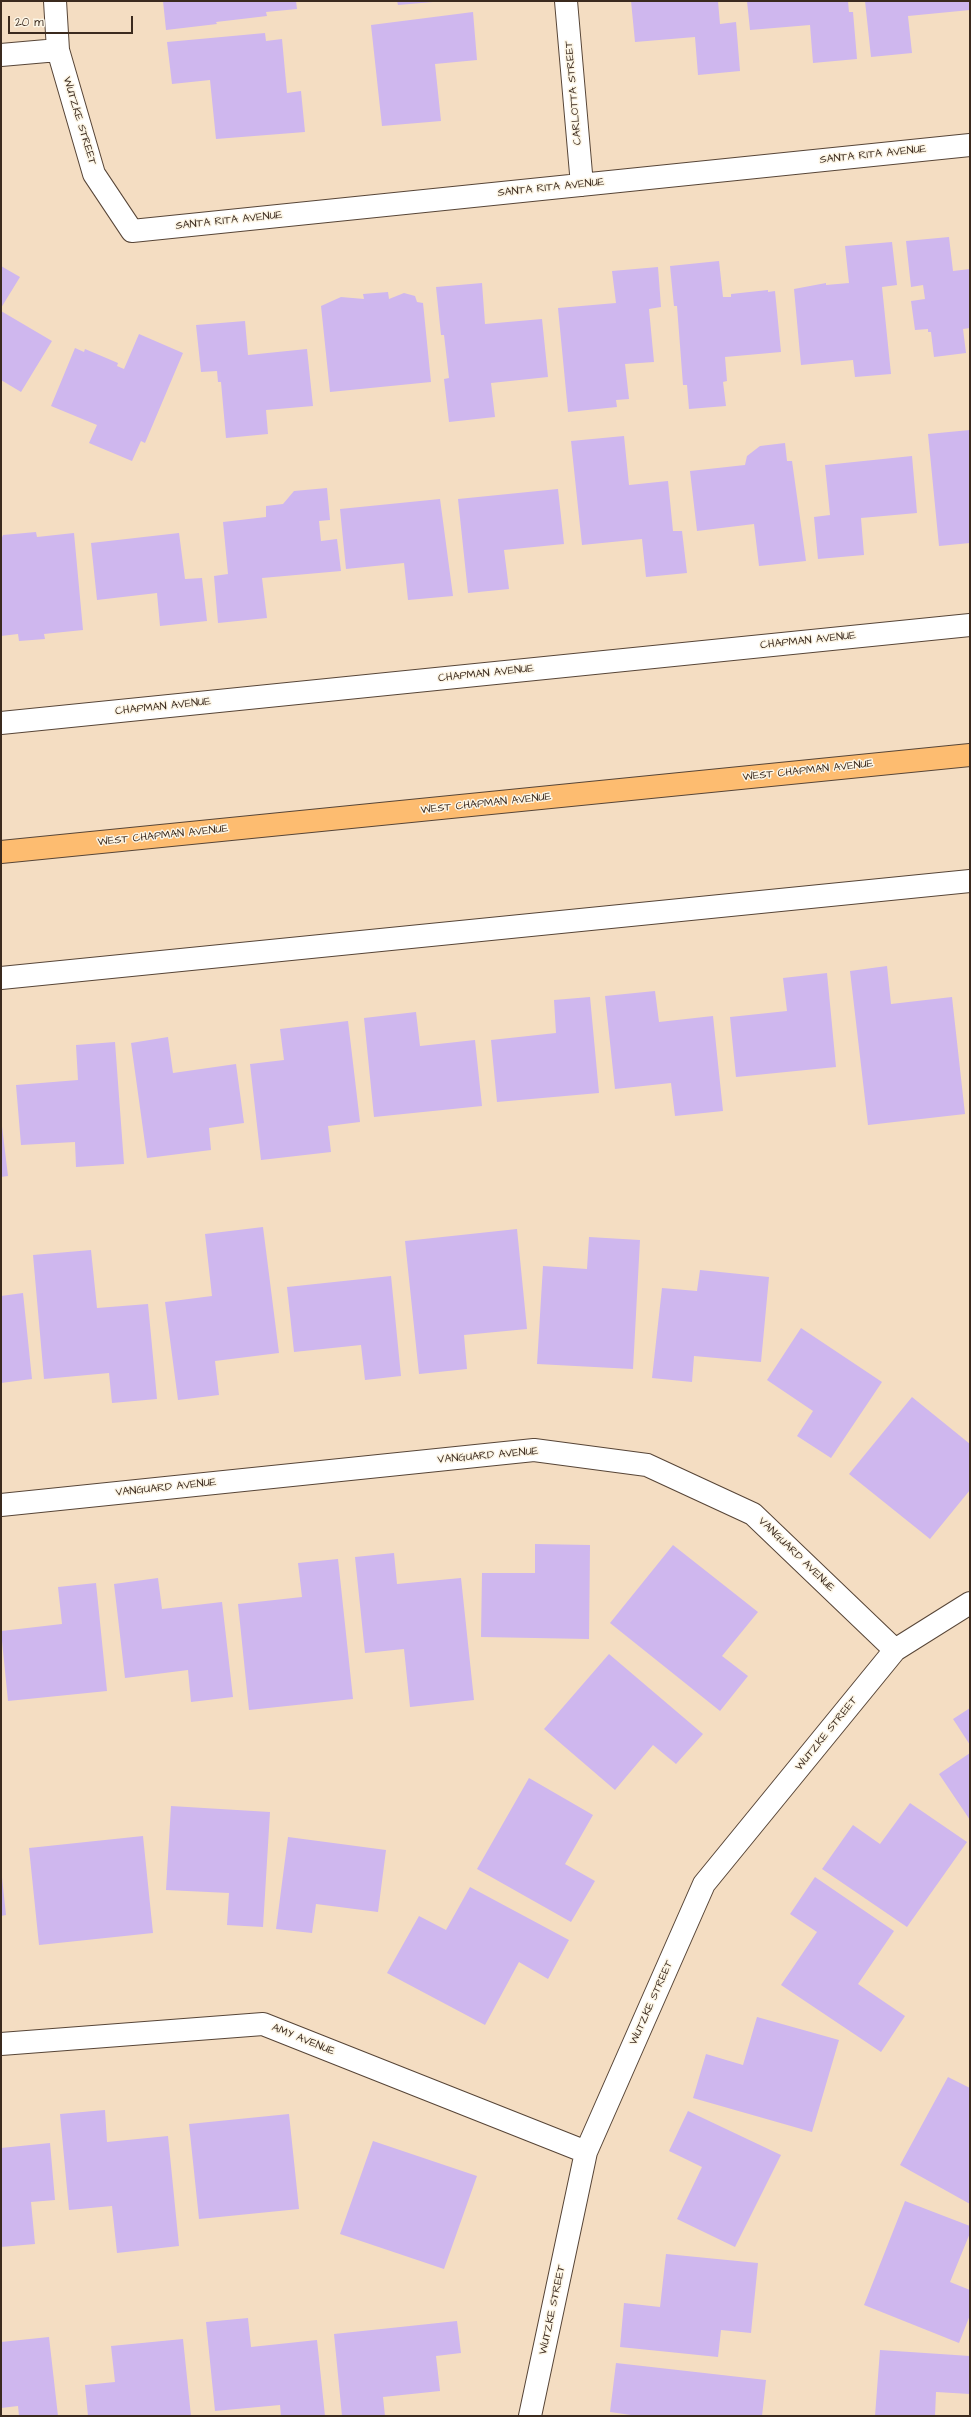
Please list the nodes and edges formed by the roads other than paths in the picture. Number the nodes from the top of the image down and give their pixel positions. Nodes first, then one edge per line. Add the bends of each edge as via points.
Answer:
1 (55, 1) edge
2 (566, 1) edge
3 (58, 50) junction
4 (1, 55) edge
5 (970, 145) edge
6 (582, 185) junction
7 (132, 231) joint
8 (970, 625) edge
9 (1, 723) edge
10 (970, 755) edge
11 (1, 852) edge
12 (970, 881) edge
13 (1, 978) edge
14 (1, 1505) edge
15 (970, 1602) edge
16 (895, 1650) junction
17 (1, 2044) edge
18 (586, 2152) junction
19 (530, 2416) edge

1 - 3 street, WUTZKE STREET
2 - 6 street, CARLOTTA STREET
3 - 4 street
3 - 7 street, WUTZKE STREET via 94,174
5 - 6 street, SANTA RITA AVENUE
6 - 7 street, SANTA RITA AVENUE
8 - 9 street, CHAPMAN AVENUE
10 - 11 main road, WEST CHAPMAN AVENUE
12 - 13 street
14 - 16 street, VANGUARD AVENUE via 534,1450 646,1465 753,1514
15 - 16 street
16 - 18 street, WUTZKE STREET via 704,1884
17 - 18 street, AMY AVENUE via 263,2024
18 - 19 street, WUTZKE STREET

